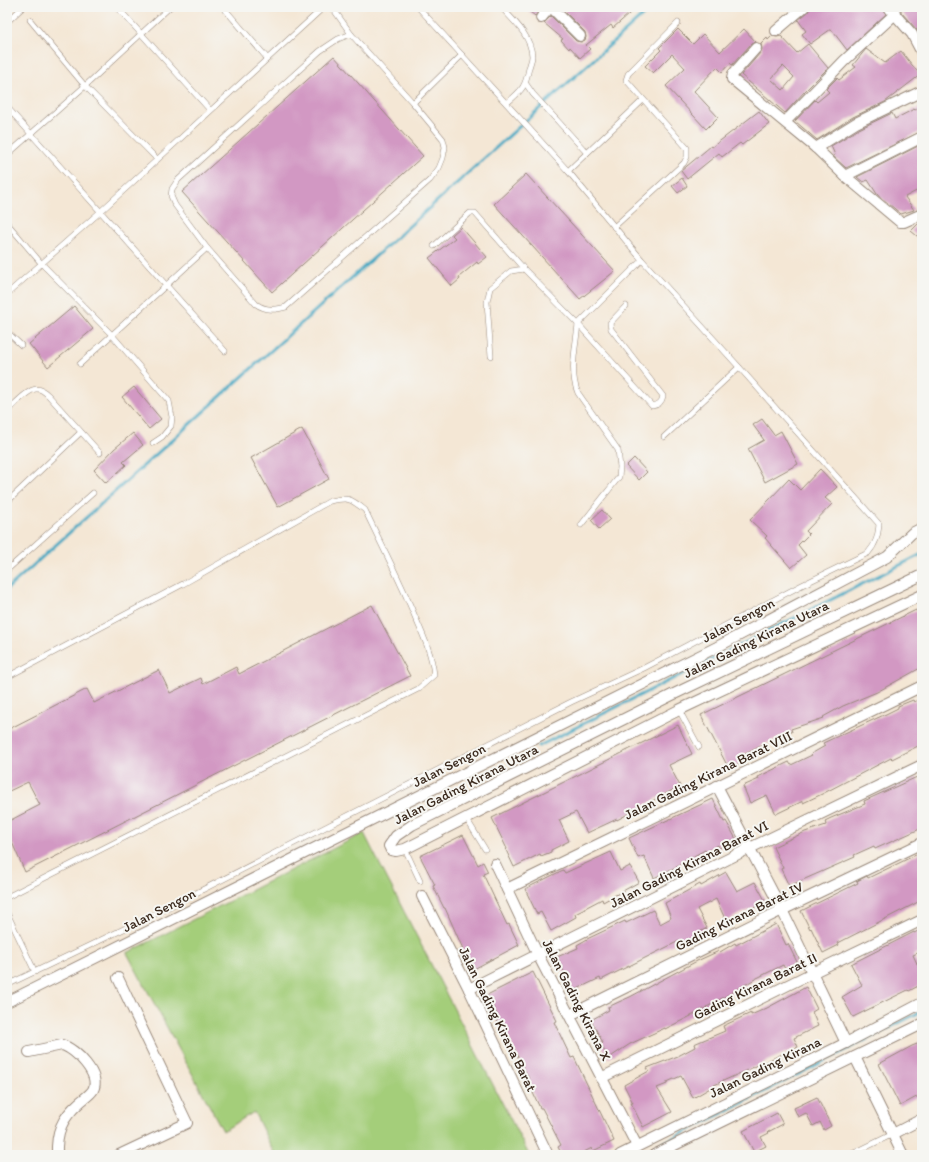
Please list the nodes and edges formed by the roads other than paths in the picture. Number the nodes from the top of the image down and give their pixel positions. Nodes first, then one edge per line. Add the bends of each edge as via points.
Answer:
1 (23, 7) edge
2 (117, 7) edge
3 (170, 7) edge
4 (223, 7) edge
5 (324, 7) edge
6 (332, 7) edge
7 (418, 7) edge
8 (501, 7) edge
9 (551, 7) edge
10 (804, 7) edge
11 (892, 9) edge
12 (541, 18) dead end
13 (30, 20) dead end
14 (7, 22) edge
15 (678, 23) dead end
16 (776, 31) dead end
17 (141, 33) junction
18 (351, 34) junction
19 (580, 36) dead end
20 (756, 48) dead end
21 (922, 53) edge
22 (462, 55) junction
23 (268, 58) junction
24 (526, 84) junction
25 (85, 86) junction
26 (922, 91) edge
27 (643, 100) junction
28 (413, 103) junction
29 (508, 105) junction
30 (7, 107) edge
31 (210, 110) junction
32 (785, 122) junction
33 (31, 135) junction
34 (922, 137) edge
35 (816, 148) junction
36 (587, 153) junction
37 (7, 155) edge
38 (157, 159) junction
39 (568, 171) junction
40 (845, 176) junction
41 (100, 212) junction
42 (922, 214) edge
43 (7, 223) edge
44 (614, 227) junction
45 (434, 246) dead end
46 (207, 248) junction
47 (642, 260) junction
48 (41, 263) junction
49 (524, 269) junction
50 (166, 285) junction
51 (7, 294) edge
52 (626, 306) dead end
53 (578, 324) junction
54 (7, 332) edge
55 (112, 335) junction
56 (21, 345) dead end
57 (225, 351) dead end
58 (491, 356) dead end
59 (80, 364) dead end
60 (739, 366) junction
61 (7, 411) edge
62 (81, 432) junction
63 (664, 437) dead end
64 (153, 444) dead end
65 (100, 453) dead end
66 (93, 493) dead end
67 (7, 502) edge
68 (581, 525) dead end
69 (922, 528) edge
70 (7, 570) edge
71 (922, 575) edge
72 (912, 580) junction
73 (921, 597) edge
74 (7, 677) edge
75 (922, 686) edge
76 (672, 695) junction
77 (679, 710) junction
78 (699, 747) dead end
79 (921, 769) edge
80 (717, 786) junction
81 (459, 803) junction
82 (466, 818) junction
83 (922, 843) edge
84 (750, 848) junction
85 (405, 849) junction
86 (485, 849) dead end
87 (495, 864) dead end
88 (420, 881) dead end
89 (507, 889) junction
90 (422, 896) dead end
91 (7, 897) edge
92 (782, 910) junction
93 (7, 913) edge
94 (922, 920) edge
95 (538, 955) junction
96 (35, 972) junction
97 (812, 973) junction
98 (118, 978) dead end
99 (7, 986) edge
100 (469, 989) junction
101 (7, 1002) edge
102 (922, 1004) edge
103 (570, 1015) junction
104 (922, 1024) edge
105 (846, 1043) junction
106 (29, 1052) dead end
107 (855, 1057) junction
108 (601, 1078) junction
109 (922, 1119) edge
110 (893, 1134) junction
111 (636, 1146) junction
112 (57, 1155) edge
113 (119, 1155) edge
114 (548, 1155) edge
115 (620, 1155) edge
116 (654, 1155) edge
117 (850, 1155) edge
118 (903, 1155) edge

1 - 14 lane
2 - 17 lane
3 - 17 lane
4 - 23 lane
5 - 23 lane
6 - 18 lane
7 - 22 lane
8 - 24 lane via 520,28 529,43 532,56
9 - 12 street
9 - 19 street
10 - 16 street
11 - 21 street via 912,34
11 - 32 street
13 - 25 lane
15 - 27 lane via 626,77 627,83
17 - 25 lane
17 - 31 lane
18 - 28 lane
18 - 46 lane via 320,51 178,180 171,196
20 - 32 street via 732,77
22 - 28 lane
22 - 29 lane
23 - 31 lane
24 - 29 lane
24 - 36 lane
25 - 33 lane
25 - 38 lane
26 - 35 street via 856,123
27 - 36 lane
27 - 44 lane via 687,148 687,157 684,163
28 - 46 lane via 443,139 445,147 439,168 430,180 286,307 278,310 261,308
29 - 39 lane
30 - 33 lane
31 - 38 lane
32 - 35 street
33 - 37 lane
33 - 41 lane
34 - 40 street
35 - 40 street
36 - 39 lane
38 - 41 lane
39 - 44 lane
40 - 42 street via 900,222
41 - 48 lane
41 - 50 lane
43 - 48 lane
44 - 47 lane
45 - 49 lane via 470,212 475,213
46 - 50 lane
47 - 53 lane
47 - 60 lane
48 - 51 lane
48 - 55 lane
49 - 53 lane
49 - 58 lane via 511,271 490,288 487,302
50 - 55 lane
50 - 57 lane
52 - 53 lane via 610,323 611,329 663,396 657,405 652,406
53 - 68 lane via 574,384 618,450 620,467 618,476
54 - 56 lane
55 - 59 lane
55 - 64 lane via 169,401 171,426
60 - 63 lane
60 - 96 lane via 879,524 878,537 868,553 644,668 571,702
61 - 62 lane via 29,391 37,389 48,395
62 - 65 lane
62 - 67 lane
66 - 70 lane
69 - 101 street, Jalan Sengon via 912,533 887,557 716,647
71 - 72 street, Jalan Gading Kirana Utara
72 - 73 street
72 - 76 street, Jalan Gading Kirana Utara
73 - 77 street
74 - 91 lane via 183,584 330,501 344,498 353,500 365,510 412,608 433,663 434,675 418,689
75 - 80 street, Jalan Gading Kirana Barat VIII
76 - 77 street
76 - 81 street, Jalan Gading Kirana Utara
77 - 78 lane
77 - 82 street
79 - 84 street, Jalan Gading Kirana Barat VI
80 - 84 street
80 - 89 street, Jalan Gading Kirana Barat VIII
81 - 82 street
81 - 85 street, Jalan Gading Kirana Utara via 402,832 389,846 391,850 396,851
82 - 85 street
82 - 86 lane
83 - 92 street, Gading Kirana Barat IV
84 - 92 street
84 - 95 street, Jalan Gading Kirana Barat VI
85 - 88 lane
87 - 89 street, Jalan Gading Kirana X
89 - 95 street, Jalan Gading Kirana X
90 - 100 street, Jalan Gading Kirana Barat
92 - 97 street
92 - 103 street, Gading Kirana Barat IV
93 - 96 lane
94 - 97 street, Gading Kirana Barat II
95 - 100 street, Jalan Gading Kirana Barat VI
95 - 103 street, Jalan Gading Kirana X
96 - 99 lane
97 - 105 street
97 - 108 street, Gading Kirana Barat II
98 - 113 street via 187,1123
100 - 114 street, Jalan Gading Kirana Barat
102 - 105 street, Jalan Gading Kirana
103 - 108 street, Jalan Gading Kirana X
104 - 107 street
105 - 111 street, Jalan Gading Kirana
106 - 112 street via 62,1045 68,1047 89,1067 93,1076 93,1091 72,1110 60,1126
107 - 110 street
107 - 116 street
108 - 111 street, Jalan Gading Kirana X
109 - 110 street
110 - 117 lane
110 - 118 street
111 - 115 street, Jalan Gading Kirana

